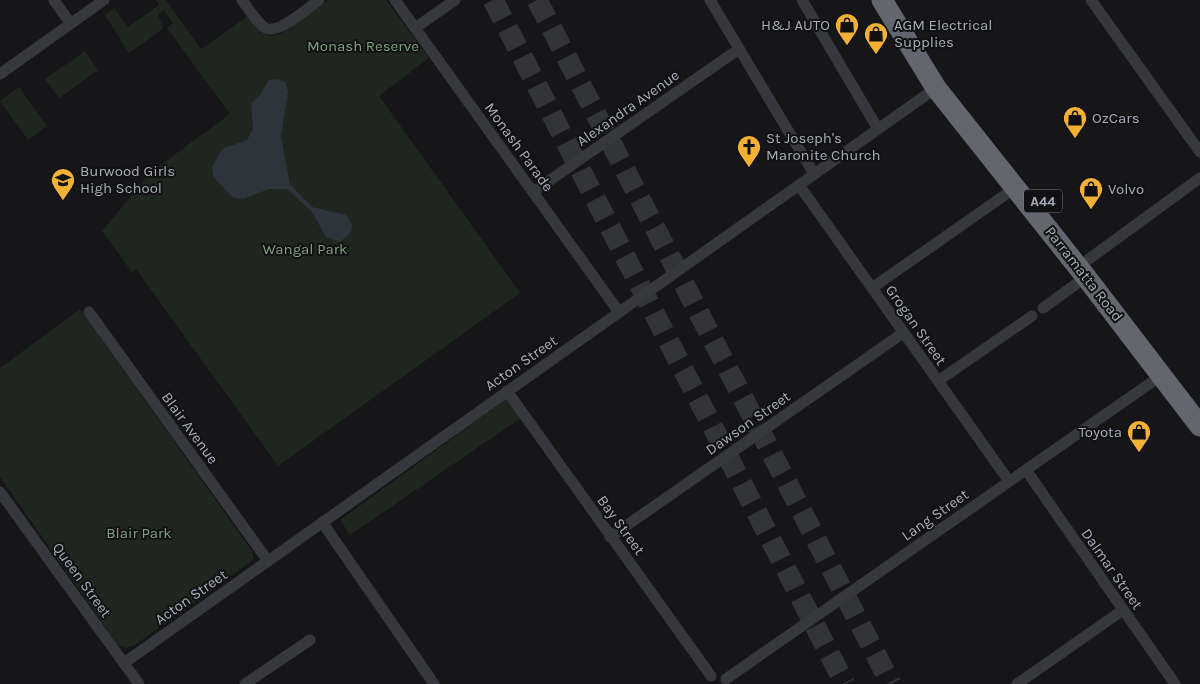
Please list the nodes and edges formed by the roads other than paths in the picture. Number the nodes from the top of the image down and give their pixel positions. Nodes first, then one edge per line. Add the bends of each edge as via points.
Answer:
1 (54, 0) edge
2 (104, 0) edge
3 (242, 0) edge
4 (319, 0) edge
5 (396, 0) edge
6 (455, 0) edge
7 (710, 0) edge
8 (802, 0) edge
9 (882, 0) edge
10 (897, 0) edge
11 (1090, 0) edge
12 (70, 23) junction
13 (415, 28) junction
14 (739, 49) junction
15 (0, 74) edge
16 (936, 88) junction
17 (878, 129) junction
18 (1200, 152) edge
19 (814, 174) junction
20 (1200, 178) edge
21 (799, 185) junction
22 (1015, 188) junction
23 (533, 192) junction
24 (1088, 268) junction
25 (872, 288) junction
26 (1043, 308) dead end
27 (89, 312) dead end
28 (619, 312) junction
29 (1032, 316) dead end
30 (903, 333) junction
31 (1162, 374) junction
32 (938, 381) junction
33 (507, 391) junction
34 (1200, 402) edge
35 (1200, 426) edge
36 (1026, 470) junction
37 (1009, 482) junction
38 (0, 492) edge
39 (322, 522) junction
40 (610, 537) junction
41 (268, 561) junction
42 (1123, 610) junction
43 (310, 640) dead end
44 (124, 663) junction
45 (710, 680) edge
46 (726, 682) edge
47 (139, 684) edge
48 (245, 684) edge
49 (434, 684) edge
50 (1017, 684) edge
51 (1175, 684) edge

1 - 12 street
2 - 12 street
3 - 4 street via 263,26 272,30 282,27
5 - 13 street, Monash Parade
6 - 13 street
7 - 14 street
8 - 17 street
9 - 16 highway, Parramatta Road / A44
10 - 24 highway, Parramatta Road / A44 via 936,66
11 - 18 street
12 - 15 street
13 - 23 street, Monash Parade
14 - 19 street
14 - 23 street, Alexandra Avenue
16 - 17 street, Acton Street
16 - 22 highway, Parramatta Road / A44
17 - 19 street, Acton Street
19 - 21 street, Acton Street
20 - 24 street
21 - 25 street, Grogan Street
21 - 28 street, Acton Street
22 - 24 highway, Parramatta Road / A44
22 - 25 street
23 - 28 street, Monash Parade
24 - 26 street
24 - 31 highway, Parramatta Road / A44
24 - 34 highway, Parramatta Road / A44
25 - 30 street, Grogan Street
27 - 41 street, Blair Avenue
28 - 33 street, Acton Street
29 - 32 street
30 - 32 street, Grogan Street
30 - 40 street, Dawson Street
31 - 35 highway, Parramatta Road / A44
31 - 36 street, Lang Street
32 - 37 street, Grogan Street
33 - 39 street, Acton Street
33 - 40 street, Bay Street
36 - 37 street, Lang Street
36 - 42 street, Dalmar Street
37 - 46 street, Lang Street
38 - 44 street, Queen Street
39 - 41 street, Acton Street
39 - 49 street
40 - 45 street, Bay Street
41 - 44 street, Acton Street
42 - 50 street
42 - 51 street, Dalmar Street
43 - 48 street
44 - 47 street, Queen Street
45 - 46 street via 720,675

